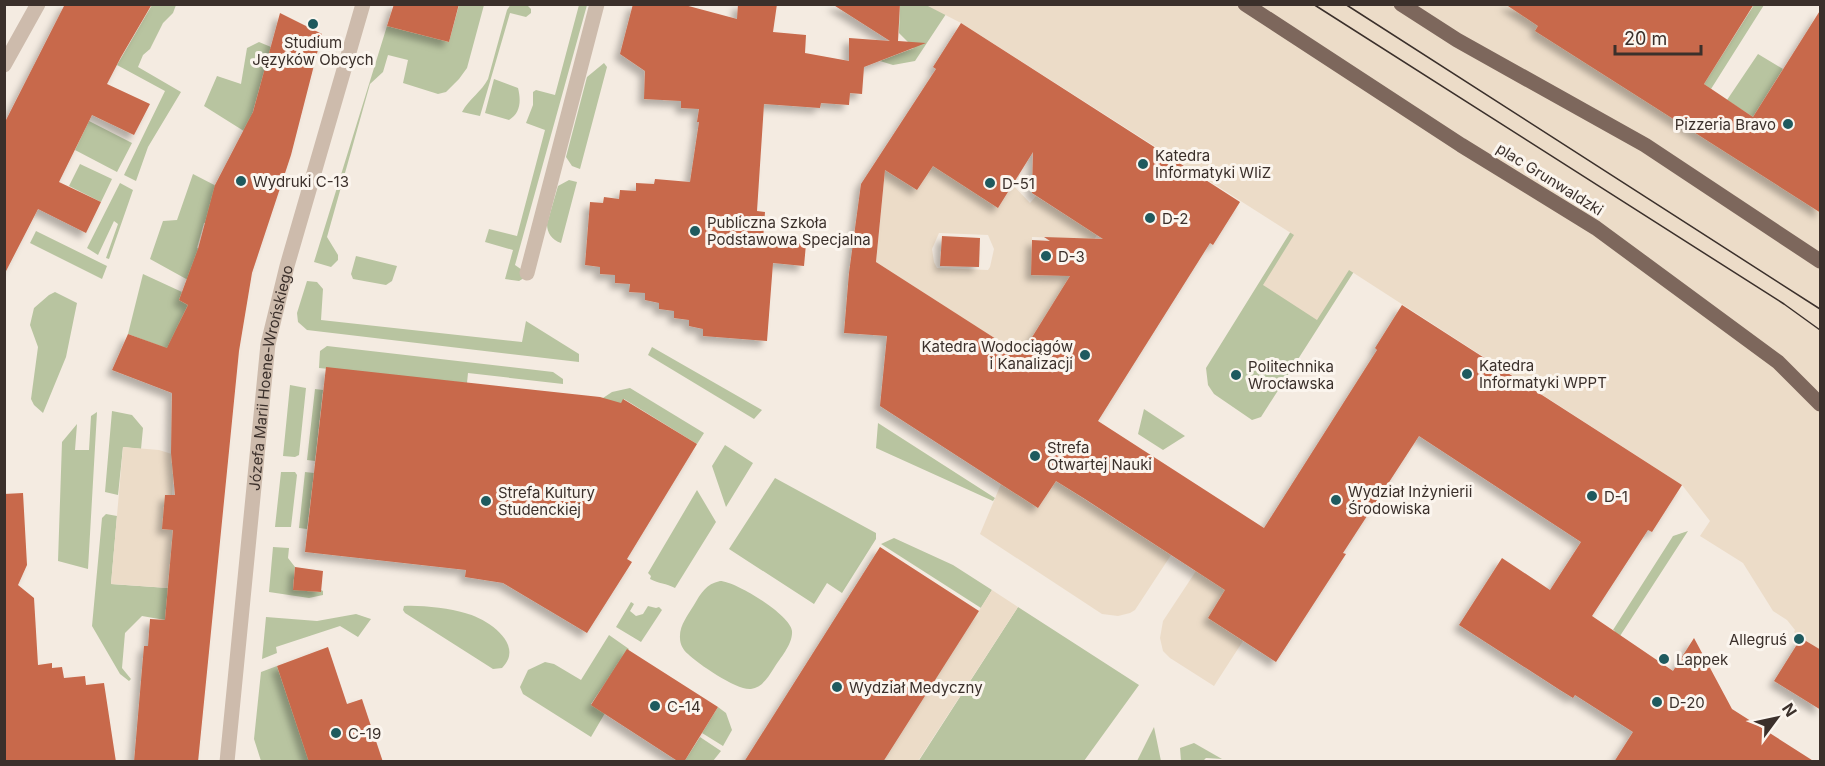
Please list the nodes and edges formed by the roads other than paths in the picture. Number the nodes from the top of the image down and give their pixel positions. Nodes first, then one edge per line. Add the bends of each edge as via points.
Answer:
1 (38, 4) edge
2 (363, 4) edge
3 (597, 4) edge
4 (1245, 4) edge
5 (1401, 4) edge
6 (4, 64) edge
7 (1821, 261) edge
8 (528, 273) dead end
9 (1821, 404) edge
10 (227, 762) edge

1 - 6 street
2 - 10 street, Józefa Marii Hoene-Wrońskiego via 268,344
3 - 8 street
4 - 9 main road, plac Grunwaldzki via 1596,228 1778,362
5 - 7 main road via 1457,40 1645,145

